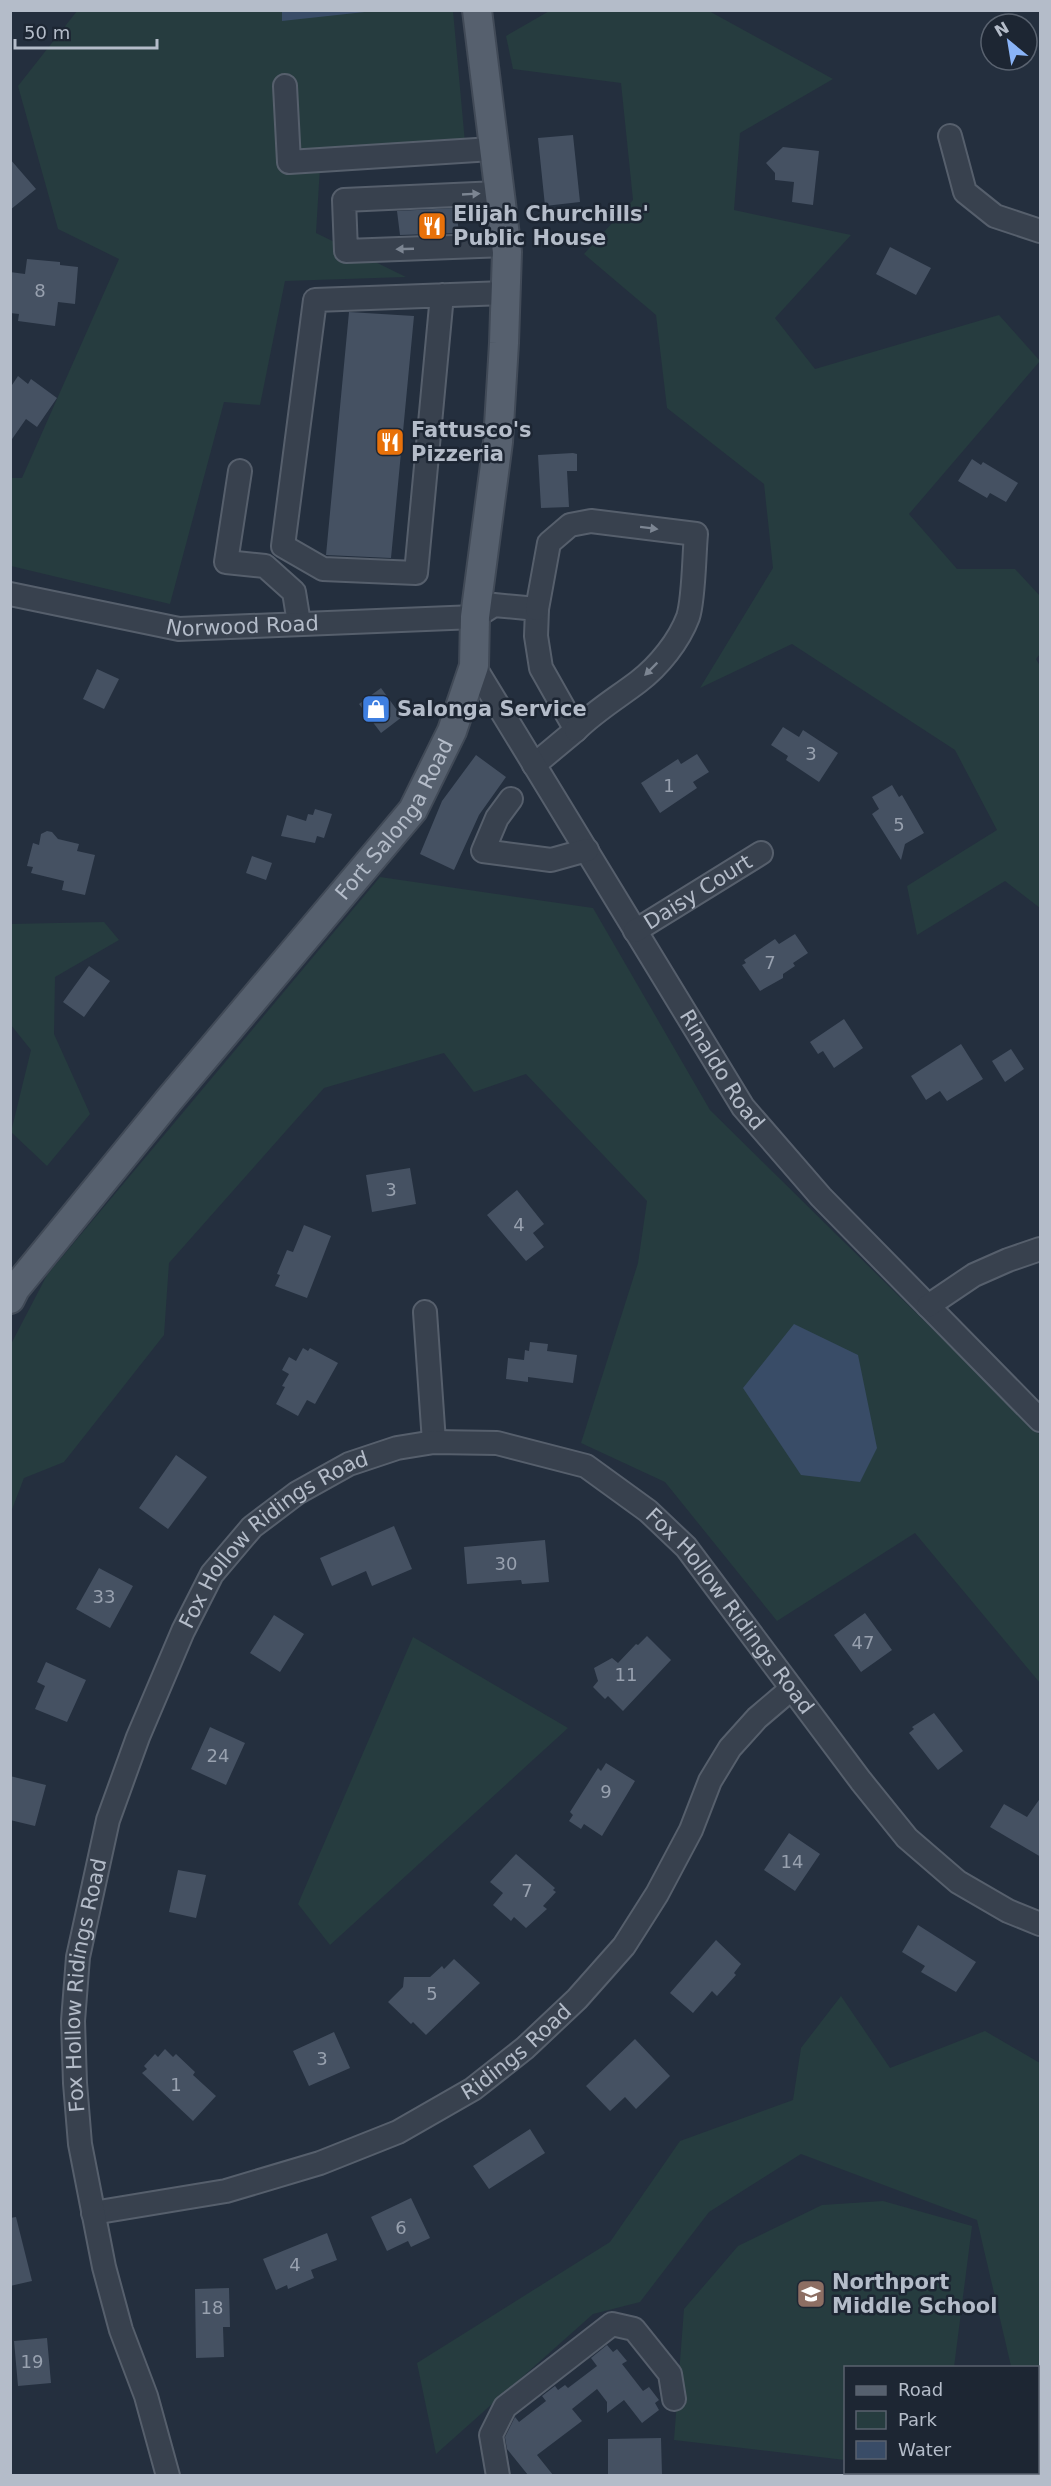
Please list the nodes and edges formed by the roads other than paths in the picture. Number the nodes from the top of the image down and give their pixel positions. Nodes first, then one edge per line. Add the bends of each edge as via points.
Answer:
1 (477, 10) edge
2 (285, 86) dead end
3 (950, 136) dead end
4 (492, 149) junction
5 (498, 193) junction
6 (1041, 231) edge
7 (506, 245) junction
8 (505, 293) junction
9 (442, 295) junction
10 (240, 471) dead end
11 (10, 594) edge
12 (537, 609) junction
13 (475, 617) junction
14 (300, 622) junction
15 (474, 666) junction
16 (576, 730) junction
17 (534, 765) junction
18 (511, 799) dead end
19 (587, 850) junction
20 (761, 853) dead end
21 (635, 931) junction
22 (1041, 1249) edge
23 (12, 1292) edge
24 (928, 1306) junction
25 (425, 1312) dead end
26 (1041, 1420) edge
27 (434, 1442) junction
28 (791, 1689) junction
29 (1041, 1924) edge
30 (93, 2213) junction
31 (674, 2399) dead end
32 (168, 2475) edge
33 (498, 2475) edge

1 - 4 main road, Fort Salonga Road
2 - 4 street via 289,162
3 - 6 street via 965,192 995,216
4 - 5 main road, Fort Salonga Road
5 - 7 main road, Fort Salonga Road
7 -> 5 street via 346,251 345,200
7 - 8 main road, Fort Salonga Road
8 - 9 street
8 - 13 main road, Fort Salonga Road via 498,442
9 - 9 street via 315,300 283,546 323,569 416,573
10 - 14 street via 226,562 266,566 294,592
11 - 14 street, Norwood Road via 179,629
12 - 13 street via 494,605
12 - 16 street via 541,668
12 -> 16 street via 549,543 570,525 591,521 696,534 688,615 678,636 640,681 593,713
13 - 14 street, Norwood Road
13 - 15 main road, Fort Salonga Road
15 - 17 street, Rinaldo Road
15 - 23 main road, Fort Salonga Road via 452,731 413,810
16 - 17 street
17 - 19 street, Rinaldo Road
18 - 19 street via 497,818 483,851 551,860
19 - 21 street, Rinaldo Road
20 - 21 street, Daisy Court
21 - 24 street, Rinaldo Road via 743,1107 821,1197
22 - 24 street via 974,1275
24 - 26 street, Rinaldo Road
25 - 27 street
27 - 28 street, Fox Hollow Ridings Road via 496,1443 586,1466 648,1511 686,1547
27 - 30 street, Fox Hollow Ridings Road via 397,1448 349,1464 297,1493 252,1527 212,1574 183,1631 108,1820 78,1957 73,2021 75,2083 80,2144
28 - 29 street, Fox Hollow Ridings Road via 907,1838 958,1882 1008,1911
28 - 30 street, Ridings Road via 730,1748 710,1781 657,1894 624,1946 578,1999 473,2089 398,2132 320,2163 226,2191
30 - 32 street, Fox Hollow Ridings Road via 120,2330 146,2396
31 - 33 street via 670,2374 634,2329 612,2324 505,2407 490,2435

